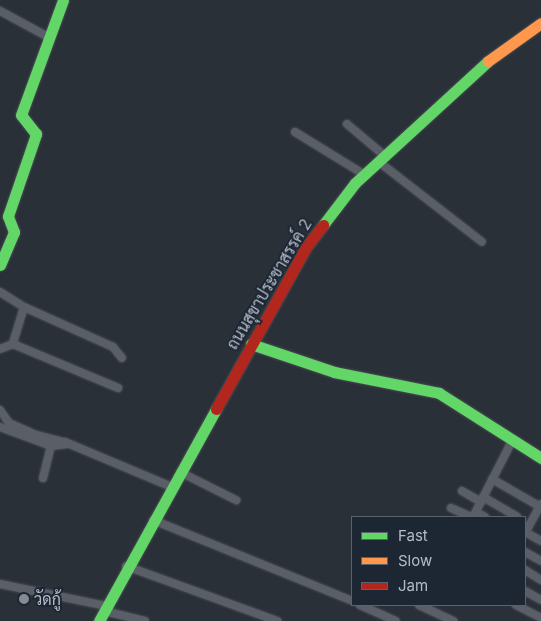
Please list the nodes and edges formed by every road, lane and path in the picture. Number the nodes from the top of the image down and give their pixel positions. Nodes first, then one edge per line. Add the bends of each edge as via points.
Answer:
1 (63, 0) edge
2 (0, 11) edge
3 (541, 23) edge
4 (48, 37) junction
5 (347, 124) dead end
6 (295, 132) dead end
7 (383, 160) junction
8 (365, 175) junction
9 (482, 242) dead end
10 (0, 264) edge
11 (0, 292) edge
12 (24, 306) junction
13 (13, 344) junction
14 (251, 344) junction
15 (0, 349) edge
16 (122, 358) dead end
17 (118, 388) dead end
18 (0, 410) edge
19 (0, 427) edge
20 (512, 441) junction
21 (70, 444) junction
22 (51, 446) junction
23 (541, 458) edge
24 (180, 472) junction
25 (42, 478) dead end
26 (492, 479) junction
27 (172, 488) junction
28 (462, 491) dead end
29 (236, 500) dead end
30 (482, 500) junction
31 (540, 505) edge
32 (451, 508) dead end
33 (473, 515) edge
34 (515, 516) edge
35 (153, 520) junction
36 (541, 522) edge
37 (527, 526) edge
38 (541, 541) edge
39 (526, 553) edge
40 (541, 561) edge
41 (126, 566) junction
42 (526, 571) edge
43 (541, 580) edge
44 (0, 584) edge
45 (526, 592) edge
46 (541, 600) edge
47 (351, 601) edge
48 (362, 606) edge
49 (421, 606) edge
50 (518, 606) edge
51 (103, 613) edge
52 (441, 618) edge
53 (541, 618) edge
54 (144, 621) edge
55 (277, 621) edge
56 (396, 621) edge
57 (453, 621) edge

1 - 4 street
2 - 4 street
3 - 7 street, ถนนสุขาประชาสรรค์ 2 via 455,88
4 - 10 street via 21,114 36,134 8,216 14,232
5 - 7 street
6 - 8 street
7 - 8 street, ถนนสุขาประชาสรรค์ 2
7 - 9 street
8 - 14 street, ถนนสุขาประชาสรรค์ 2 via 306,247
11 - 12 street
12 - 13 street
12 - 16 street via 113,347
13 - 15 street
13 - 17 street
14 - 20 street via 334,372 439,393
14 - 24 street, ถนนสุขาประชาสรรค์ 2
18 - 21 street via 9,423
19 - 22 street
20 - 23 street
20 - 26 street
21 - 22 street
21 - 27 street
22 - 25 street
24 - 27 street, ถนนสุขาประชาสรรค์ 2
24 - 29 street
26 - 30 street
26 - 31 street
27 - 35 street, ถนนสุขาประชาสรรค์ 2
28 - 30 street
30 - 33 street
30 - 34 street
31 - 37 street
32 - 33 street
35 - 41 street, ถนนสุขาประชาสรรค์ 2
35 - 47 street
36 - 37 street
37 - 38 street
39 - 40 street
41 - 51 street, ถนนสุขาประชาสรรค์ 2
41 - 55 street
42 - 43 street
44 - 51 street
45 - 46 street
48 - 56 street
49 - 52 street
50 - 53 street
51 - 54 street
52 - 57 street

